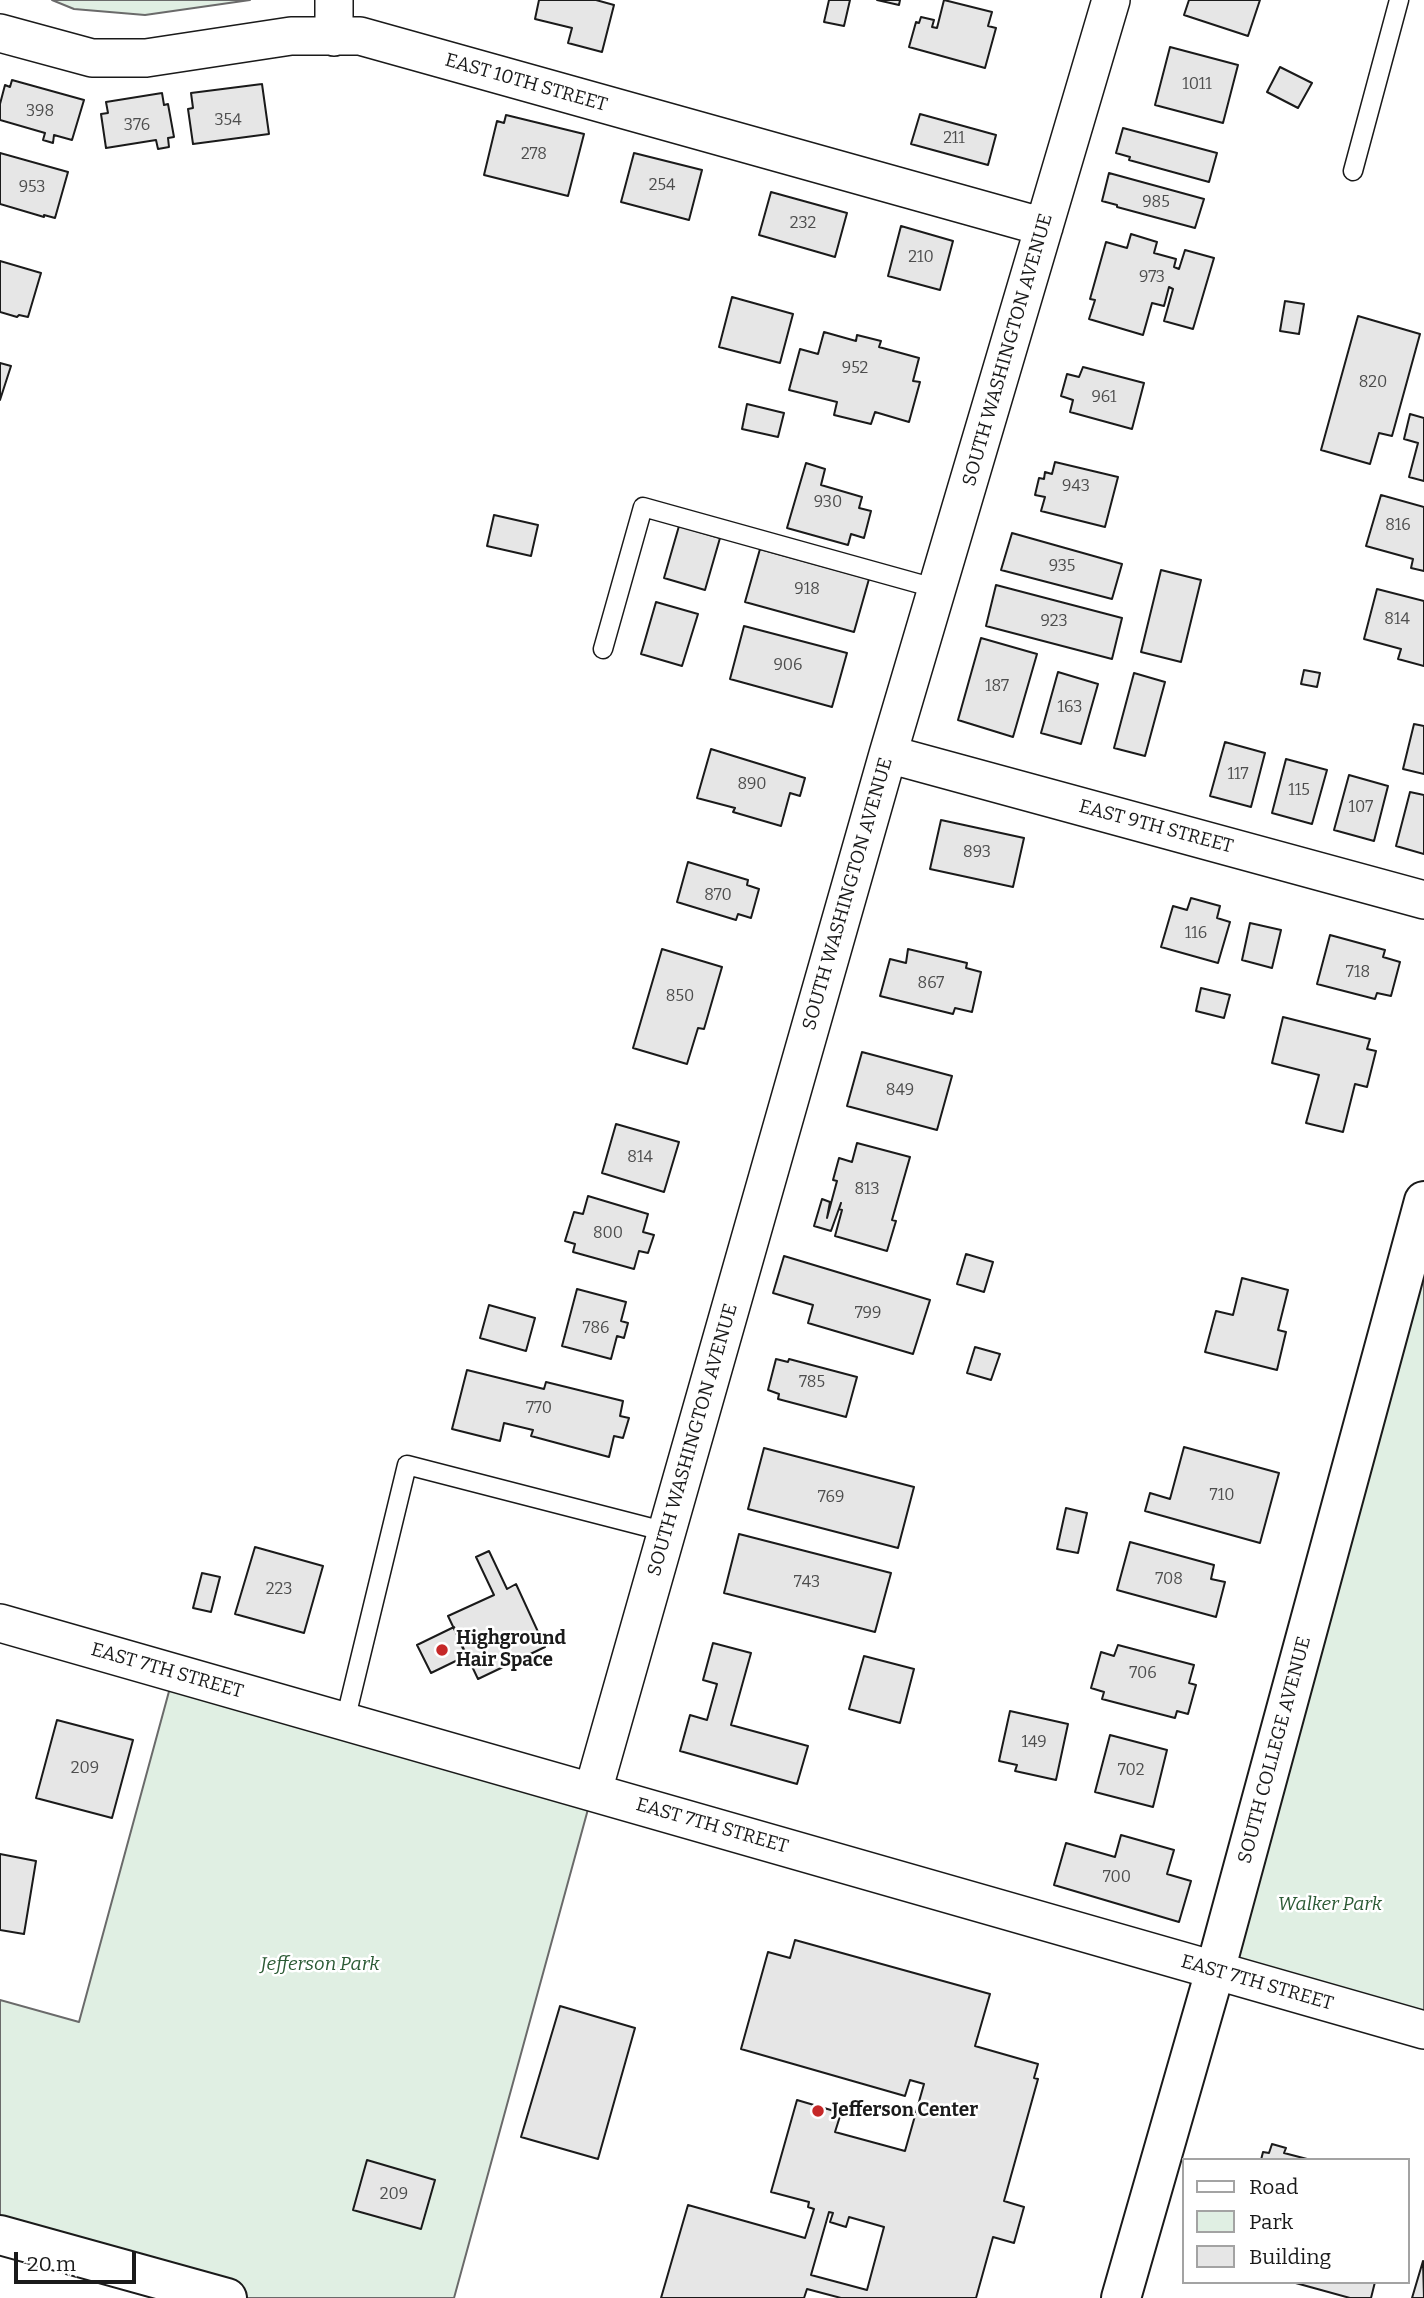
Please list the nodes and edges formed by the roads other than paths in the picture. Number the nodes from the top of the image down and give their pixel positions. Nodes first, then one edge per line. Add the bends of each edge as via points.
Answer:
1 (334, 0) edge
2 (1111, 0) edge
3 (1399, 0) edge
4 (0, 33) edge
5 (334, 37) junction
6 (1353, 171) dead end
7 (1044, 227) junction
8 (938, 589) junction
9 (603, 649) dead end
10 (888, 754) junction
11 (1424, 900) edge
12 (1424, 1201) edge
13 (667, 1532) junction
14 (0, 1623) edge
15 (345, 1721) junction
16 (593, 1791) junction
17 (1214, 1971) junction
18 (1424, 2031) edge
19 (0, 2235) edge
20 (227, 2298) edge
21 (1121, 2298) edge

1 - 5 street
2 - 7 street, SOUTH WASHINGTON AVENUE
3 - 6 lane
4 - 5 street, EAST 10TH STREET via 92,58 146,58 291,36
5 - 7 street, EAST 10TH STREET via 360,36
7 - 8 street, SOUTH WASHINGTON AVENUE
8 - 9 lane via 643,507
8 - 10 street, SOUTH WASHINGTON AVENUE
10 - 11 street, EAST 9TH STREET
10 - 13 street, SOUTH WASHINGTON AVENUE
12 - 17 street, SOUTH COLLEGE AVENUE
13 - 15 lane via 407,1465
13 - 16 street, SOUTH WASHINGTON AVENUE
14 - 15 street, EAST 7TH STREET
15 - 16 street, EAST 7TH STREET
16 - 17 street, EAST 7TH STREET
17 - 18 street, EAST 7TH STREET
17 - 21 street, SOUTH COLLEGE AVENUE
19 - 20 street

